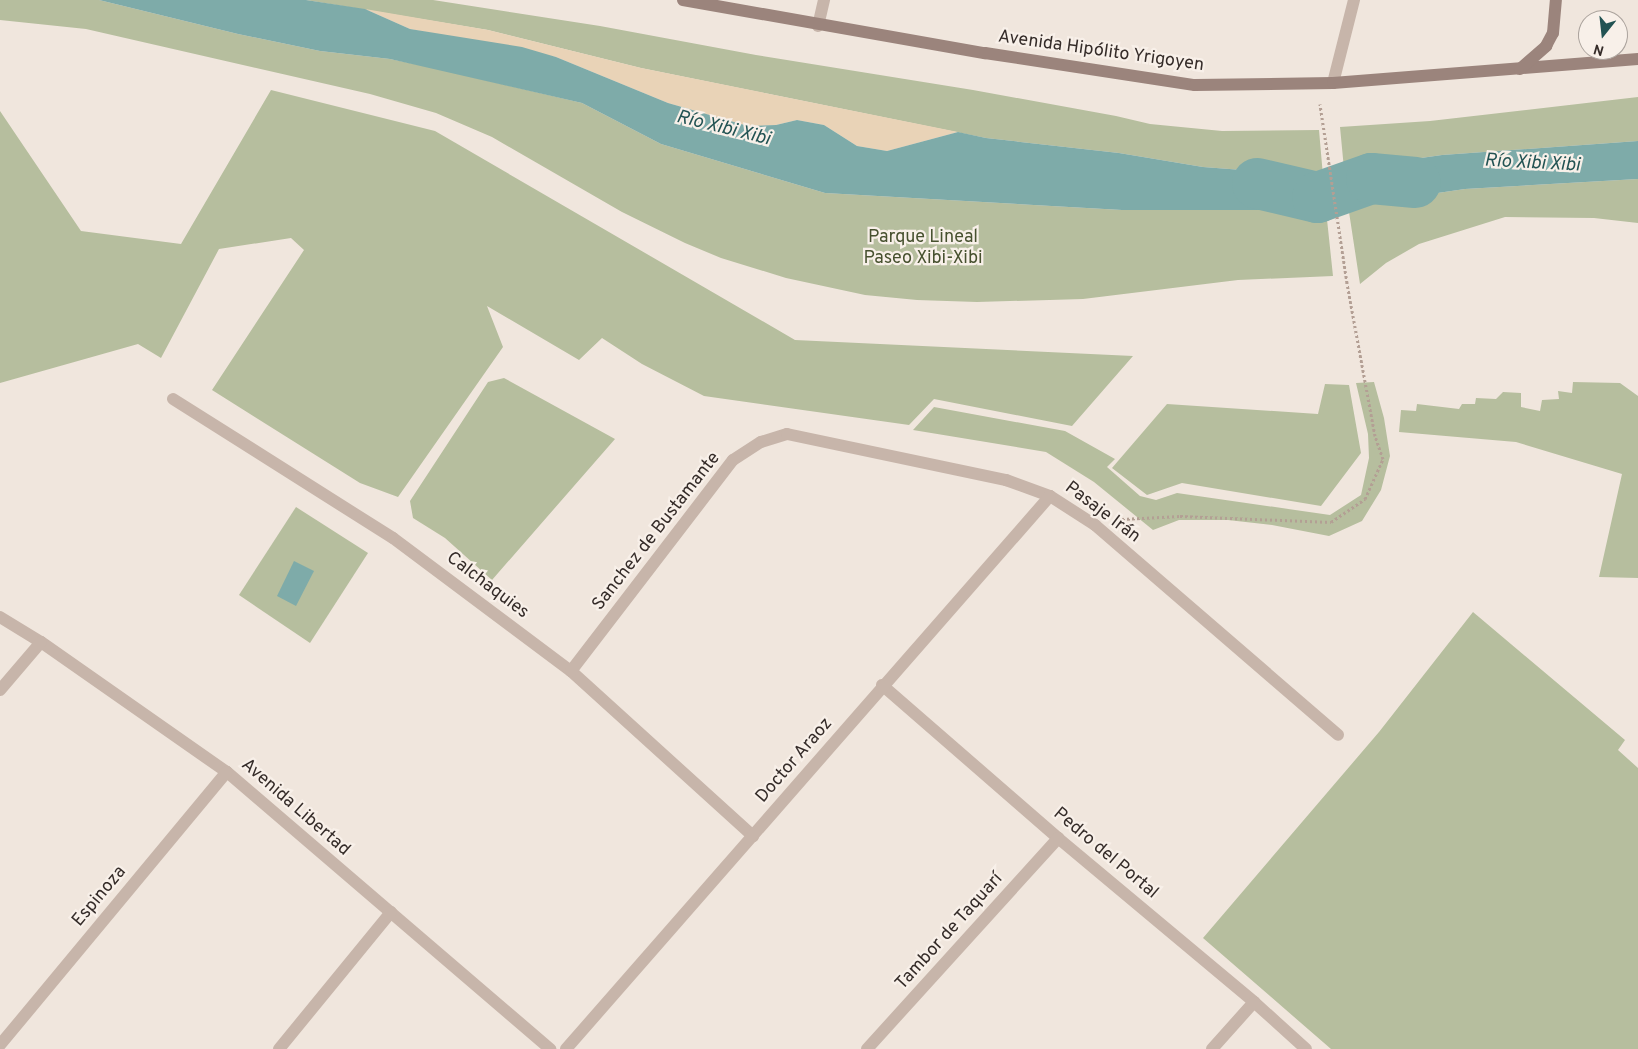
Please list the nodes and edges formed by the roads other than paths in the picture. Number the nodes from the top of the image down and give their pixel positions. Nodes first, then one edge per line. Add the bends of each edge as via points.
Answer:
1 (683, 0) edge
2 (824, 0) edge
3 (1354, 0) edge
4 (1556, 0) edge
5 (818, 26) junction
6 (1638, 59) edge
7 (1520, 69) junction
8 (1333, 83) junction
9 (173, 399) dead end
10 (787, 434) joint
11 (1050, 496) junction
12 (0, 617) edge
13 (41, 642) junction
14 (571, 671) junction
15 (882, 685) junction
16 (0, 690) edge
17 (1338, 735) dead end
18 (227, 772) junction
19 (753, 836) junction
20 (1058, 838) junction
21 (391, 912) junction
22 (1254, 1002) junction
23 (0, 1045) edge
24 (280, 1049) edge
25 (550, 1049) edge
26 (566, 1049) edge
27 (867, 1049) edge
28 (1212, 1049) edge
29 (1306, 1049) edge

1 - 5 main road, Avenida Hipólito Yrigoyen
2 - 5 street
3 - 8 street
4 - 7 main road via 1554,33 1546,46
5 - 8 main road, Avenida Hipólito Yrigoyen via 1195,85
6 - 7 main road, Avenida Hipólito Yrigoyen
7 - 8 main road, Avenida Hipólito Yrigoyen
9 - 14 street, Calchaquies via 393,538
10 - 11 street, Pasaje Irán via 1006,480
10 - 14 street, Sanchez de Bustamante via 761,442 733,460
11 - 15 street, Doctor Araoz
11 - 17 street, Pasaje Irán via 1095,525
12 - 13 street, Avenida Libertad
13 - 16 street
13 - 18 street, Avenida Libertad
14 - 19 street, Calchaquies
15 - 19 street, Doctor Araoz
15 - 20 street, Pedro del Portal
18 - 21 street, Avenida Libertad
18 - 23 street, Espinoza
19 - 26 street, Doctor Araoz
20 - 22 street, Pedro del Portal
20 - 27 street, Tambor de Taquarí
21 - 24 street
21 - 25 street, Avenida Libertad
22 - 28 street
22 - 29 street, Pedro del Portal

